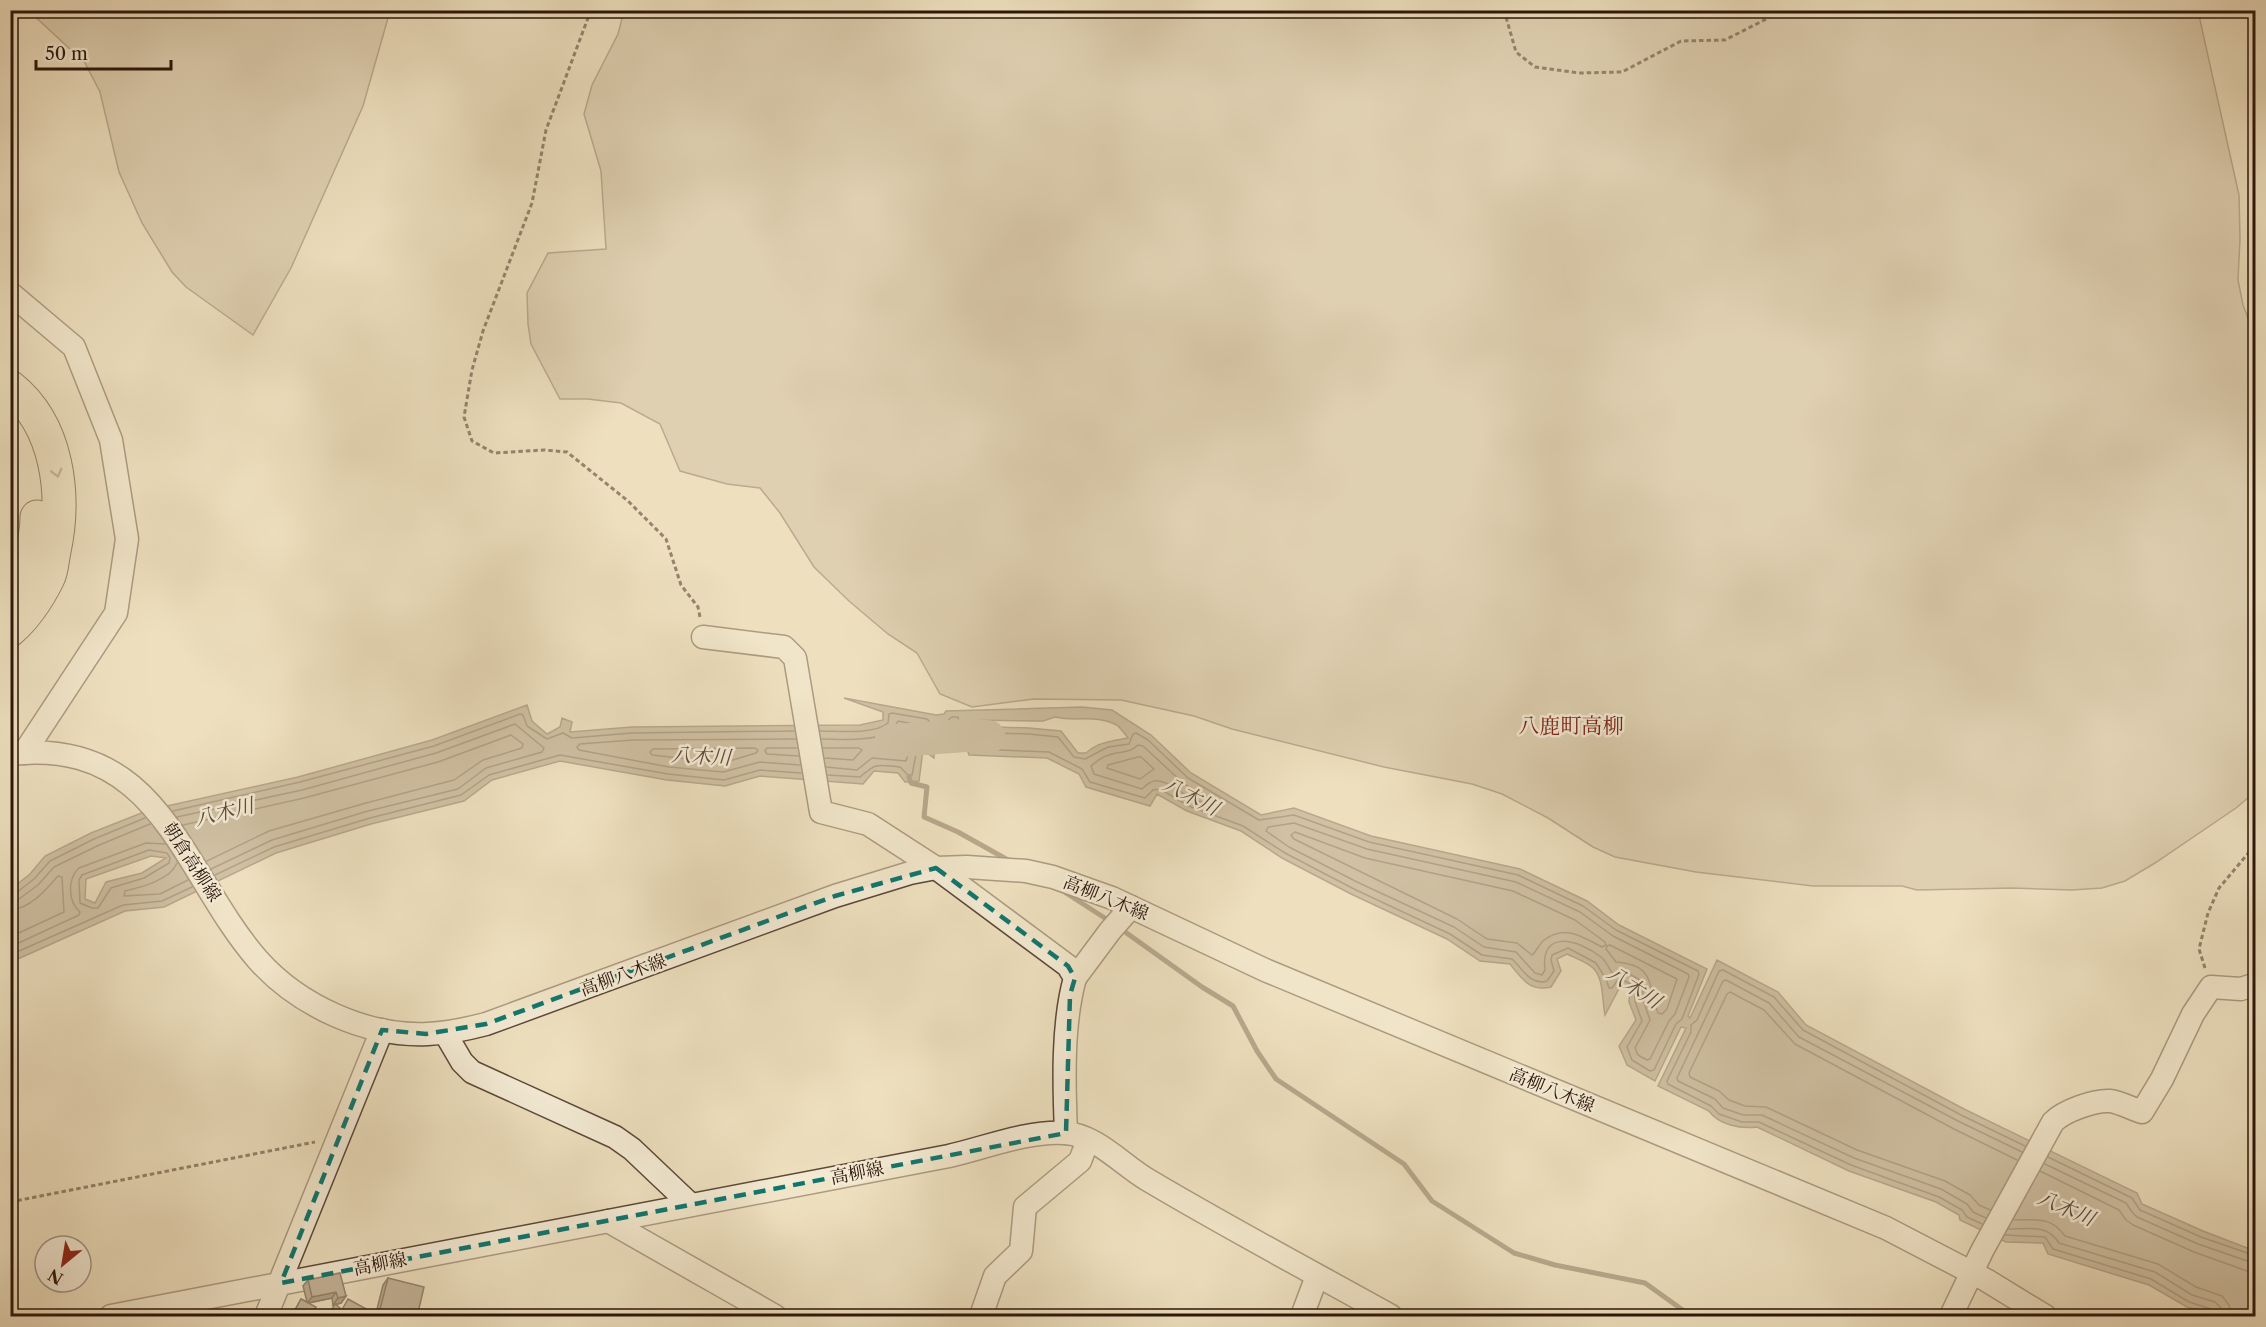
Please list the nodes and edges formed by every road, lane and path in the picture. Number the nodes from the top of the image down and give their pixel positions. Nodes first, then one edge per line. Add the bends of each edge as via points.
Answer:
1 (591, 10) edge
2 (1504, 10) edge
3 (1794, 10) edge
4 (10, 293) edge
5 (10, 387) edge
6 (10, 420) edge
7 (10, 596) edge
8 (10, 630) edge
9 (703, 637) joint
10 (17, 754) edge
11 (2256, 844) edge
12 (936, 868) junction
13 (1121, 920) junction
14 (1075, 978) junction
15 (2256, 984) edge
16 (2211, 987) junction
17 (382, 1030) junction
18 (445, 1033) junction
19 (1066, 1133) junction
20 (340, 1137) junction
21 (1088, 1140) junction
22 (10, 1202) edge
23 (690, 1205) junction
24 (608, 1221) junction
25 (1973, 1273) junction
26 (1317, 1276) junction
27 (280, 1283) junction
28 (111, 1317) edge
29 (266, 1317) edge
30 (775, 1317) edge
31 (981, 1317) edge
32 (1302, 1317) edge
33 (1390, 1317) edge
34 (1950, 1317) edge
35 (2044, 1317) edge

1 - 9 path via 546,130 532,203 483,331 465,417 472,441 494,453 567,452 628,501 666,539 681,585 698,606
2 - 3 path via 1516,52 1535,67 1579,74 1622,72 1681,41 1725,40 1778,13
4 - 10 street via 74,347 111,440 127,539 116,613
5 -> 8 highway via 24,398 47,438 59,483 59,529 49,576
6 - 7 highway via 29,450 37,491 37,534 24,573
9 - 12 street via 784,647 795,658 821,812 868,824
10 - 17 street, 朝倉高柳線 via 59,753 83,759 104,768 142,795 173,831 245,943 272,974 304,999 351,1021
11 - 16 path via 2219,888 2208,913 2199,949
12 - 13 street, 高柳八木線 via 999,868 1053,876 1081,886
12 - 14 street via 1062,960
12 - 18 street, 高柳八木線 via 853,890 514,1016
13 - 14 street
13 - 25 street, 高柳八木線 via 1265,970 1864,1219
14 - 19 street via 1070,995 1064,1080
15 - 16 street via 2241,989
16 - 25 street via 2142,1112 2109,1101 2077,1108 2053,1122
17 - 18 street, 高柳八木線
17 - 20 street
18 - 23 street via 472,1072 615,1137
19 - 21 street, 高柳線
19 - 23 street, 高柳線 via 1023,1138 949,1156
20 - 22 path
20 - 27 street
21 - 26 street, 高柳線 via 1147,1180
21 - 31 street via 1080,1161 1025,1207 1021,1251 995,1276
23 - 24 street, 高柳線
24 - 27 street, 高柳線
24 - 30 street
25 - 34 street
25 - 35 street, 高柳八木線
26 - 32 street
26 - 33 street, 高柳線
27 - 28 street, 高柳線
27 - 29 street

